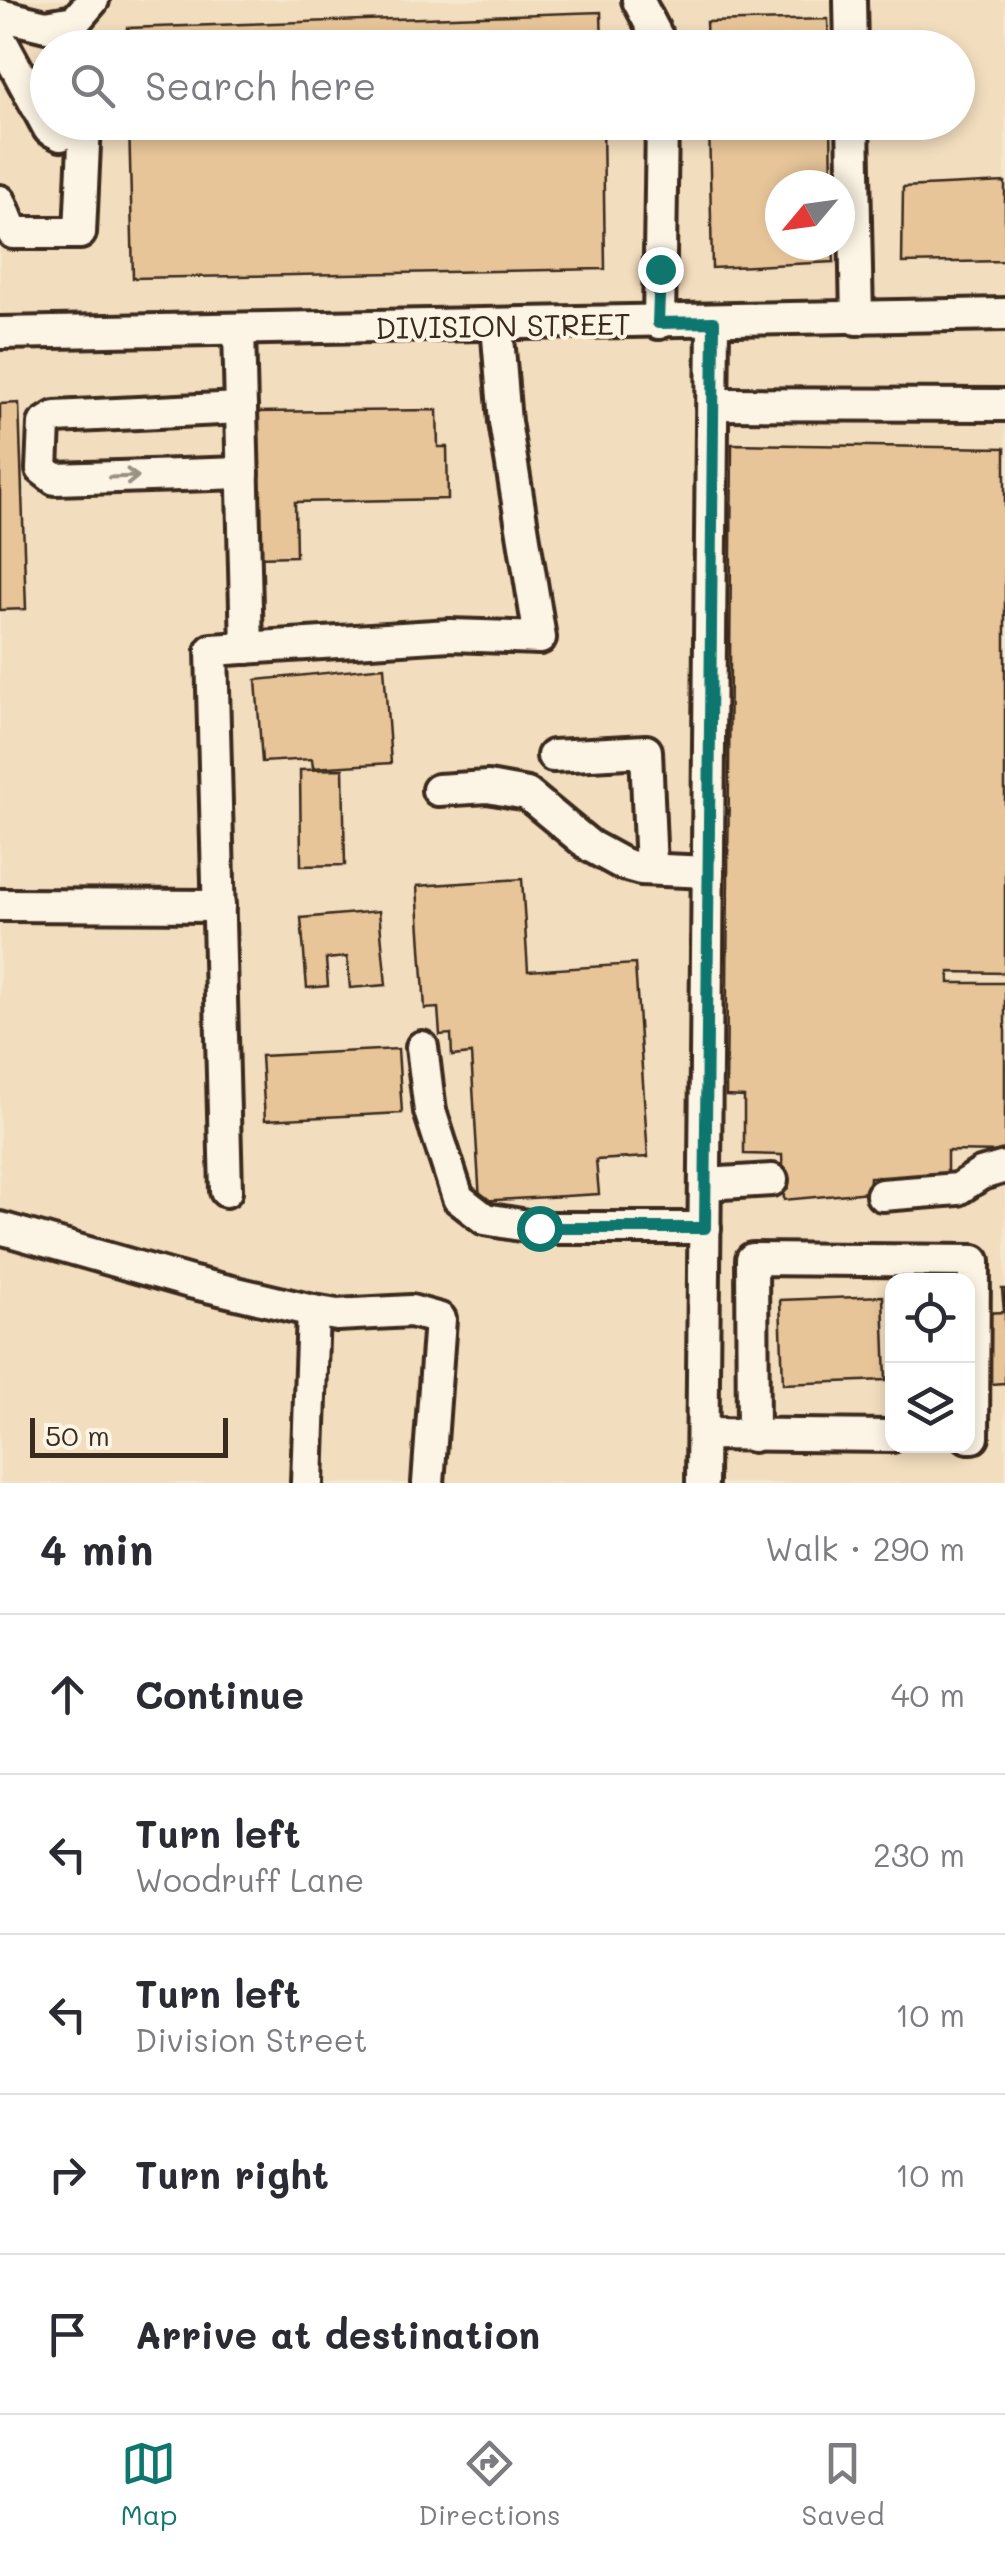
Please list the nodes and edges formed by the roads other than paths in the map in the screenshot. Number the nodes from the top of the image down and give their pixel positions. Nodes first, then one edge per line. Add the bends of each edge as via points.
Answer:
1 (638, 0) edge
2 (850, 0) edge
3 (82, 23) edge
4 (3, 28) edge
5 (653, 30) edge
6 (851, 30) edge
7 (30, 87) edge
8 (84, 140) edge
9 (662, 140) edge
10 (853, 140) edge
11 (0, 201) edge
12 (1005, 314) edge
13 (858, 319) junction
14 (714, 322) junction
15 (658, 323) junction
16 (497, 325) junction
17 (239, 329) junction
18 (0, 333) edge
19 (712, 404) junction
20 (1005, 405) edge
21 (241, 408) junction
22 (243, 473) junction
23 (247, 648) junction
24 (553, 756) dead end
25 (438, 790) dead end
26 (651, 869) junction
27 (708, 872) junction
28 (0, 905) edge
29 (219, 906) junction
30 (422, 1047) dead end
31 (1005, 1168) edge
32 (772, 1180) dead end
33 (705, 1184) junction
34 (226, 1190) dead end
35 (882, 1195) dead end
36 (0, 1228) edge
37 (705, 1228) junction
38 (312, 1311) junction
39 (973, 1363) edge
40 (703, 1434) junction
41 (754, 1436) junction
42 (885, 1436) edge
43 (306, 1483) edge
44 (428, 1483) edge
45 (702, 1483) edge

1 - 5 street
2 - 6 street
3 - 4 street
4 - 7 street
8 - 11 street via 80,234 13,233
9 - 15 street
10 - 13 street
12 - 13 street, DIVISION STREET
13 - 14 street, DIVISION STREET
14 - 15 street, DIVISION STREET
14 - 19 street
15 - 16 street, DIVISION STREET
16 - 17 street, DIVISION STREET
16 - 23 street via 505,422 540,638 450,636
17 - 18 street, DIVISION STREET
17 - 21 street
19 - 20 street
19 - 27 street
21 - 22 street
21 -> 22 street via 54,417 44,424 42,469 55,480
22 - 23 street
23 - 29 street via 212,650
24 - 26 street via 646,751
25 - 26 street via 488,787 527,794 590,846 623,864
26 - 27 street
27 - 33 street
28 - 29 street
29 - 34 street
30 - 37 street via 430,1110 458,1198 484,1219 539,1228
31 - 35 street via 958,1189
32 - 33 street
33 - 37 street
36 - 38 street
37 - 40 street
38 - 43 street
38 - 44 street via 411,1312 440,1319
39 - 41 street via 974,1261 752,1260
40 - 41 street
40 - 45 street
41 - 42 street

